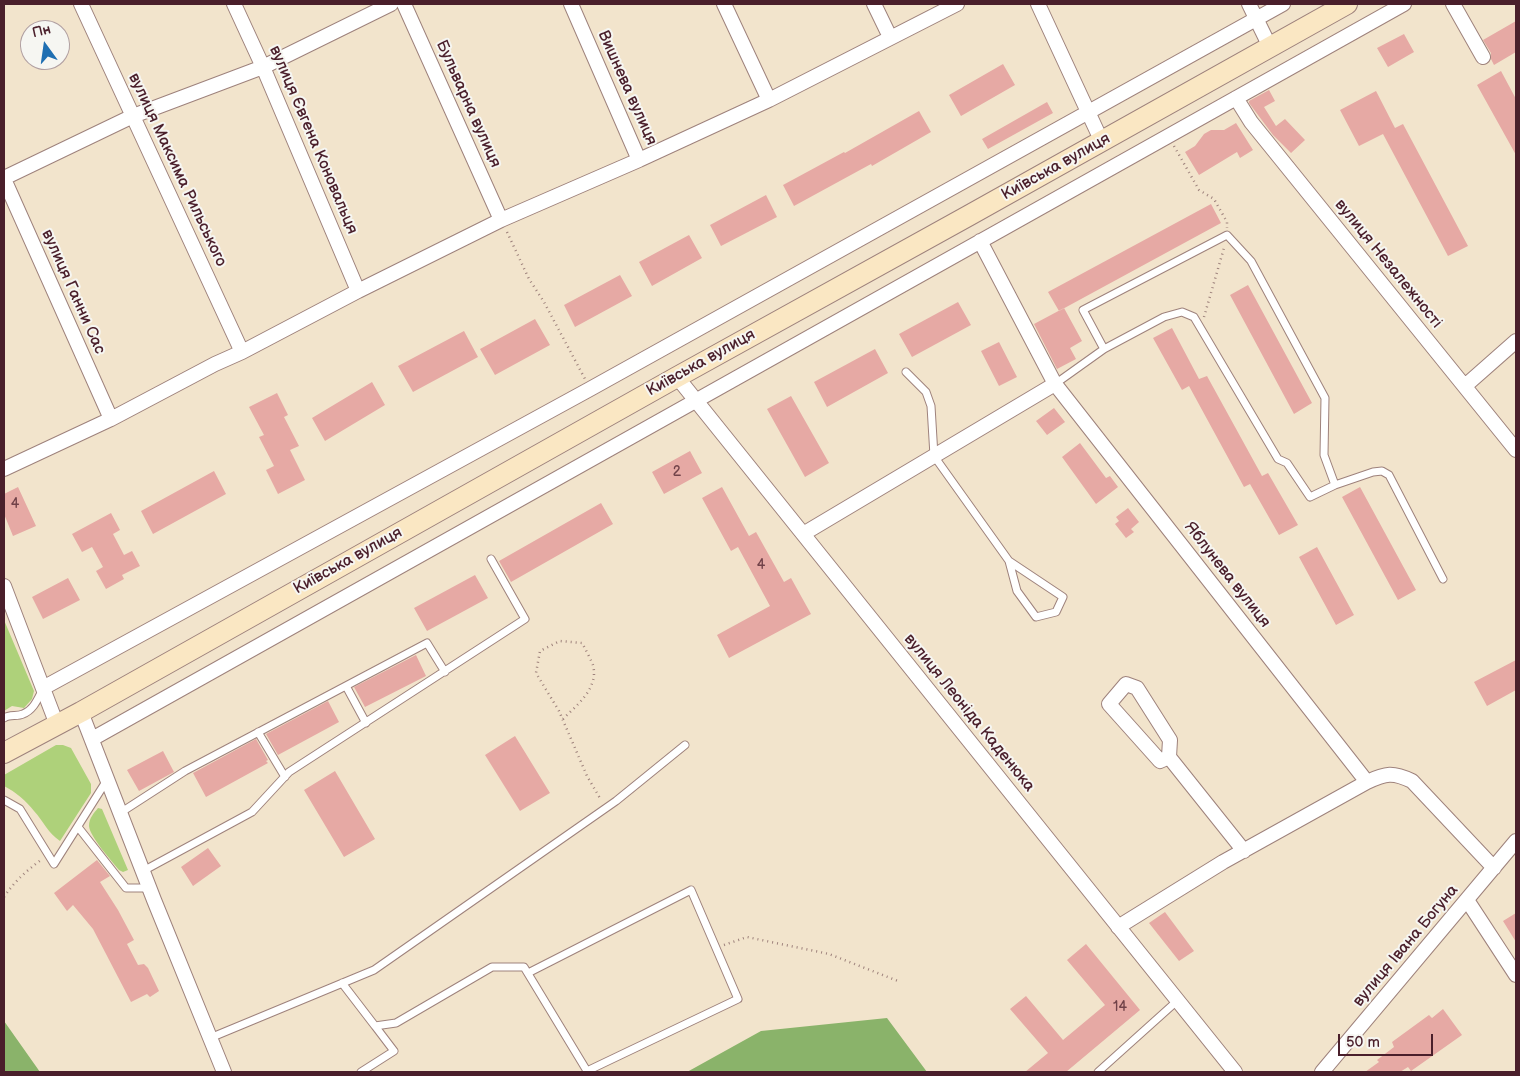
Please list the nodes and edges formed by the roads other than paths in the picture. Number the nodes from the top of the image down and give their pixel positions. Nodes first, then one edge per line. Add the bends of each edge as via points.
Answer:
1 (81, 4) edge
2 (234, 4) edge
3 (391, 4) edge
4 (404, 4) edge
5 (571, 4) edge
6 (724, 4) edge
7 (874, 4) edge
8 (957, 4) edge
9 (1038, 4) edge
10 (1249, 4) edge
11 (1284, 4) edge
12 (1346, 4) edge
13 (1404, 4) edge
14 (1453, 4) edge
15 (1256, 19) junction
16 (890, 37) junction
17 (1270, 47) junction
18 (1483, 57) dead end
19 (263, 67) junction
20 (1236, 98) junction
21 (768, 100) junction
22 (1089, 112) junction
23 (133, 116) junction
24 (1102, 142) junction
25 (639, 160) junction
26 (4, 179) edge
27 (501, 220) junction
28 (980, 241) junction
29 (358, 291) junction
30 (1516, 341) edge
31 (1104, 349) junction
32 (242, 352) junction
33 (906, 372) dead end
34 (677, 376) junction
35 (1055, 384) junction
36 (1465, 386) junction
37 (696, 401) junction
38 (111, 419) junction
39 (1516, 450) edge
40 (934, 456) junction
41 (4, 469) edge
42 (1335, 485) junction
43 (803, 534) junction
44 (492, 559) dead end
45 (1009, 561) junction
46 (1443, 579) dead end
47 (4, 587) edge
48 (445, 672) junction
49 (346, 686) junction
50 (43, 688) junction
51 (81, 712) junction
52 (4, 718) edge
53 (366, 723) junction
54 (57, 725) junction
55 (258, 732) junction
56 (92, 739) junction
57 (685, 745) dead end
58 (4, 753) edge
59 (1169, 757) junction
60 (285, 777) junction
61 (107, 780) junction
62 (1367, 782) junction
63 (4, 800) edge
64 (120, 813) junction
65 (78, 826) junction
66 (1516, 841) edge
67 (1244, 851) junction
68 (1494, 868) junction
69 (142, 871) junction
70 (149, 888) junction
71 (1467, 900) junction
72 (1118, 927) junction
73 (528, 973) junction
74 (1516, 975) edge
75 (342, 983) junction
76 (1178, 1001) junction
77 (375, 1026) junction
78 (210, 1038) junction
79 (224, 1072) edge
80 (361, 1072) edge
81 (1098, 1072) edge
82 (1235, 1072) edge
83 (1322, 1072) edge

1 - 23 street, вулиця Максима Рильського
2 - 19 street, вулиця Євгена Коновальця
3 - 19 street
4 - 27 street, Бульварна вулиця
5 - 25 street, Вишнева вулиця
6 - 21 street
7 - 16 street
8 - 16 street
9 - 22 street
10 - 15 street
11 - 15 street
12 - 17 main road, Київська вулиця
13 - 20 street
14 - 18 street
15 - 17 street
15 - 22 street
16 - 21 street
17 - 24 main road, Київська вулиця
19 - 23 street
19 - 29 street, вулиця Євгена Коновальця
20 - 28 street
20 - 36 street, вулиця Незалежності via 1251,122
21 - 25 street
22 - 24 street
22 - 50 street
23 - 26 street
23 - 32 street, вулиця Максима Рильського
24 - 34 main road, Київська вулиця
25 - 27 street
26 - 38 street, вулиця Ганни Сас
27 - 29 street
28 - 35 street, Яблунева вулиця
28 - 37 street
29 - 32 street
30 - 36 street
31 - 35 lane
31 - 42 lane via 1164,317 1182,312 1194,317 1278,459 1287,463 1310,497
31 - 42 lane via 1083,310 1227,235 1251,261 1325,398 1324,455
32 - 38 street
33 - 40 lane via 926,392 931,406
34 - 37 street, вулиця Леоніда Каденюка
34 - 51 main road, Київська вулиця
35 - 40 street
35 - 62 street, Яблунева вулиця
36 - 39 street, вулиця Незалежності
37 - 43 street, вулиця Леоніда Каденюка
37 - 56 street
38 - 41 street
40 - 43 street
40 - 45 lane
42 - 46 lane via 1382,470 1389,475
43 - 72 street, вулиця Леоніда Каденюка
44 - 48 lane via 525,620
45 - 45 lane via 1063,596 1056,612 1036,617 1017,592
47 - 50 street
48 - 49 lane via 427,643
48 - 53 lane
49 - 53 lane
49 - 55 lane
50 - 52 lane via 33,707 23,714
50 - 54 street
51 - 54 main road, Київська вулиця
51 - 56 street
53 - 60 lane
54 - 58 main road, Київська вулиця
55 - 60 lane
55 - 64 lane via 185,771
56 - 61 street
57 - 75 lane via 606,808 374,970
59 - 59 street via 1170,740 1137,688 1126,684 1109,704 1160,761
59 - 67 street
60 - 69 lane via 252,812
61 - 64 street
61 - 65 lane
62 - 67 street
62 - 68 street via 1382,775 1397,774 1412,781
63 - 65 lane via 20,809 54,864
64 - 69 street
65 - 70 lane via 126,888
66 - 68 street, вулиця Івана Богуна
67 - 72 street
68 - 71 street, вулиця Івана Богуна
69 - 70 street
70 - 78 street
71 - 74 street
71 - 83 street, вулиця Івана Богуна
72 - 76 street, вулиця Леоніда Каденюка
73 - 73 lane via 587,1071 738,999 691,890
73 - 77 lane via 524,966 492,967 396,1023
75 - 77 lane
75 - 78 lane
76 - 81 lane
76 - 82 street, вулиця Леоніда Каденюка
77 - 80 lane via 394,1051
78 - 79 street

